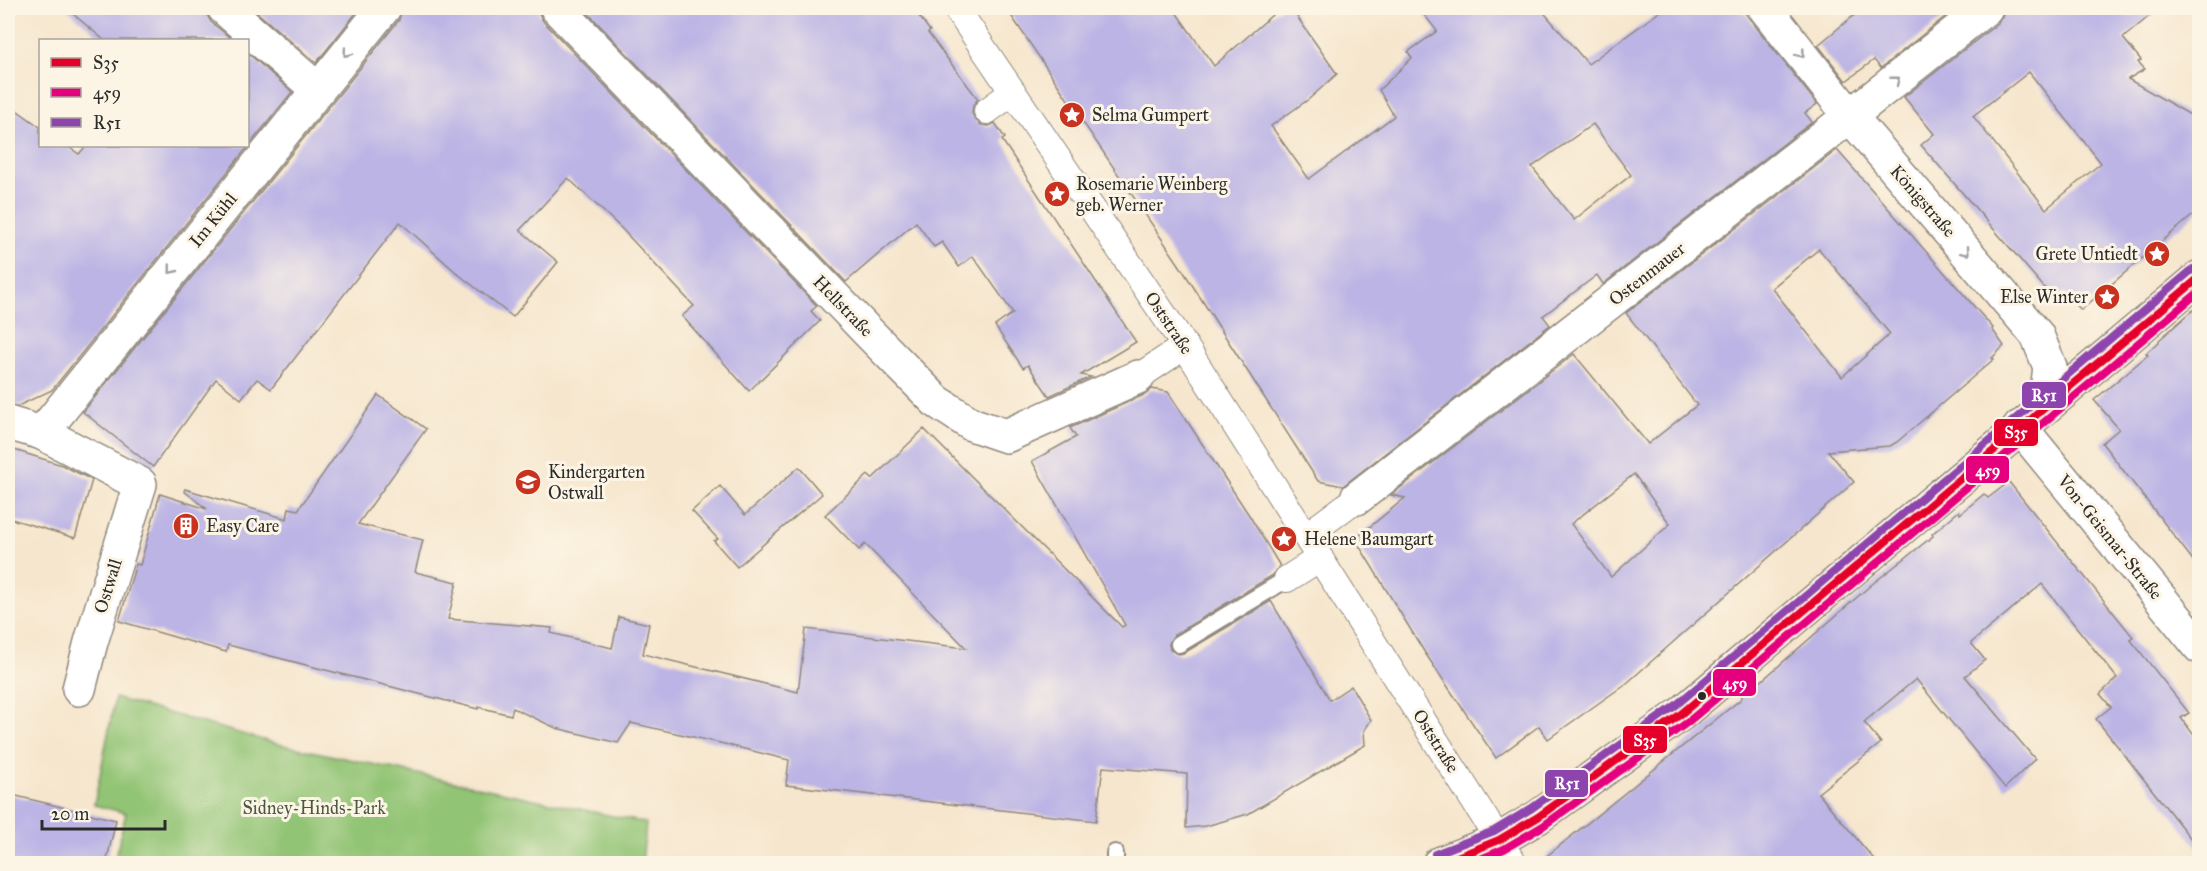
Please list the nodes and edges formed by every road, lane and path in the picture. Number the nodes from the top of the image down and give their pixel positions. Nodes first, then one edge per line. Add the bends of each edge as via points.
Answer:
1 (224, 8) edge
2 (384, 8) edge
3 (557, 8) edge
4 (956, 8) edge
5 (1765, 8) edge
6 (1986, 8) edge
7 (317, 89) junction
8 (1012, 92) junction
9 (987, 111) dead end
10 (1850, 117) junction
11 (2199, 277) edge
12 (1185, 346) junction
13 (1138, 377) joint
14 (2045, 406) junction
15 (8, 423) edge
16 (2020, 427) junction
17 (42, 433) junction
18 (1357, 498) joint
19 (1306, 536) junction
20 (1320, 558) junction
21 (1287, 579) joint
22 (1179, 644) dead end
23 (2199, 647) edge
24 (79, 689) dead end
25 (1507, 852) edge
26 (1439, 864) edge

1 - 7 street
2 -> 7 street, Im Kühl
3 - 13 street, Hellstraße via 877,342 936,401 971,424 1006,436
4 - 8 street, Oststraße
5 -> 10 street, Königstraße
10 -> 6 street, Ostenmauer
7 -> 17 street, Im Kühl
8 - 9 street
8 - 12 street, Oststraße
10 -> 14 street, Königstraße via 2037,335 2050,367
10 - 18 street, Ostenmauer
11 - 14 street
12 - 13 street, Hellstraße
12 - 19 street, Oststraße
14 - 16 street
15 - 17 street
16 - 23 street, Von-Geismar-Straße
16 - 25 street via 1681,714 1538,818
17 - 24 street, Ostwall via 140,484
18 - 19 street, Ostenmauer
19 - 20 street, Oststraße
20 - 21 street
20 - 25 street, Oststraße
21 - 22 lane
25 - 26 street

